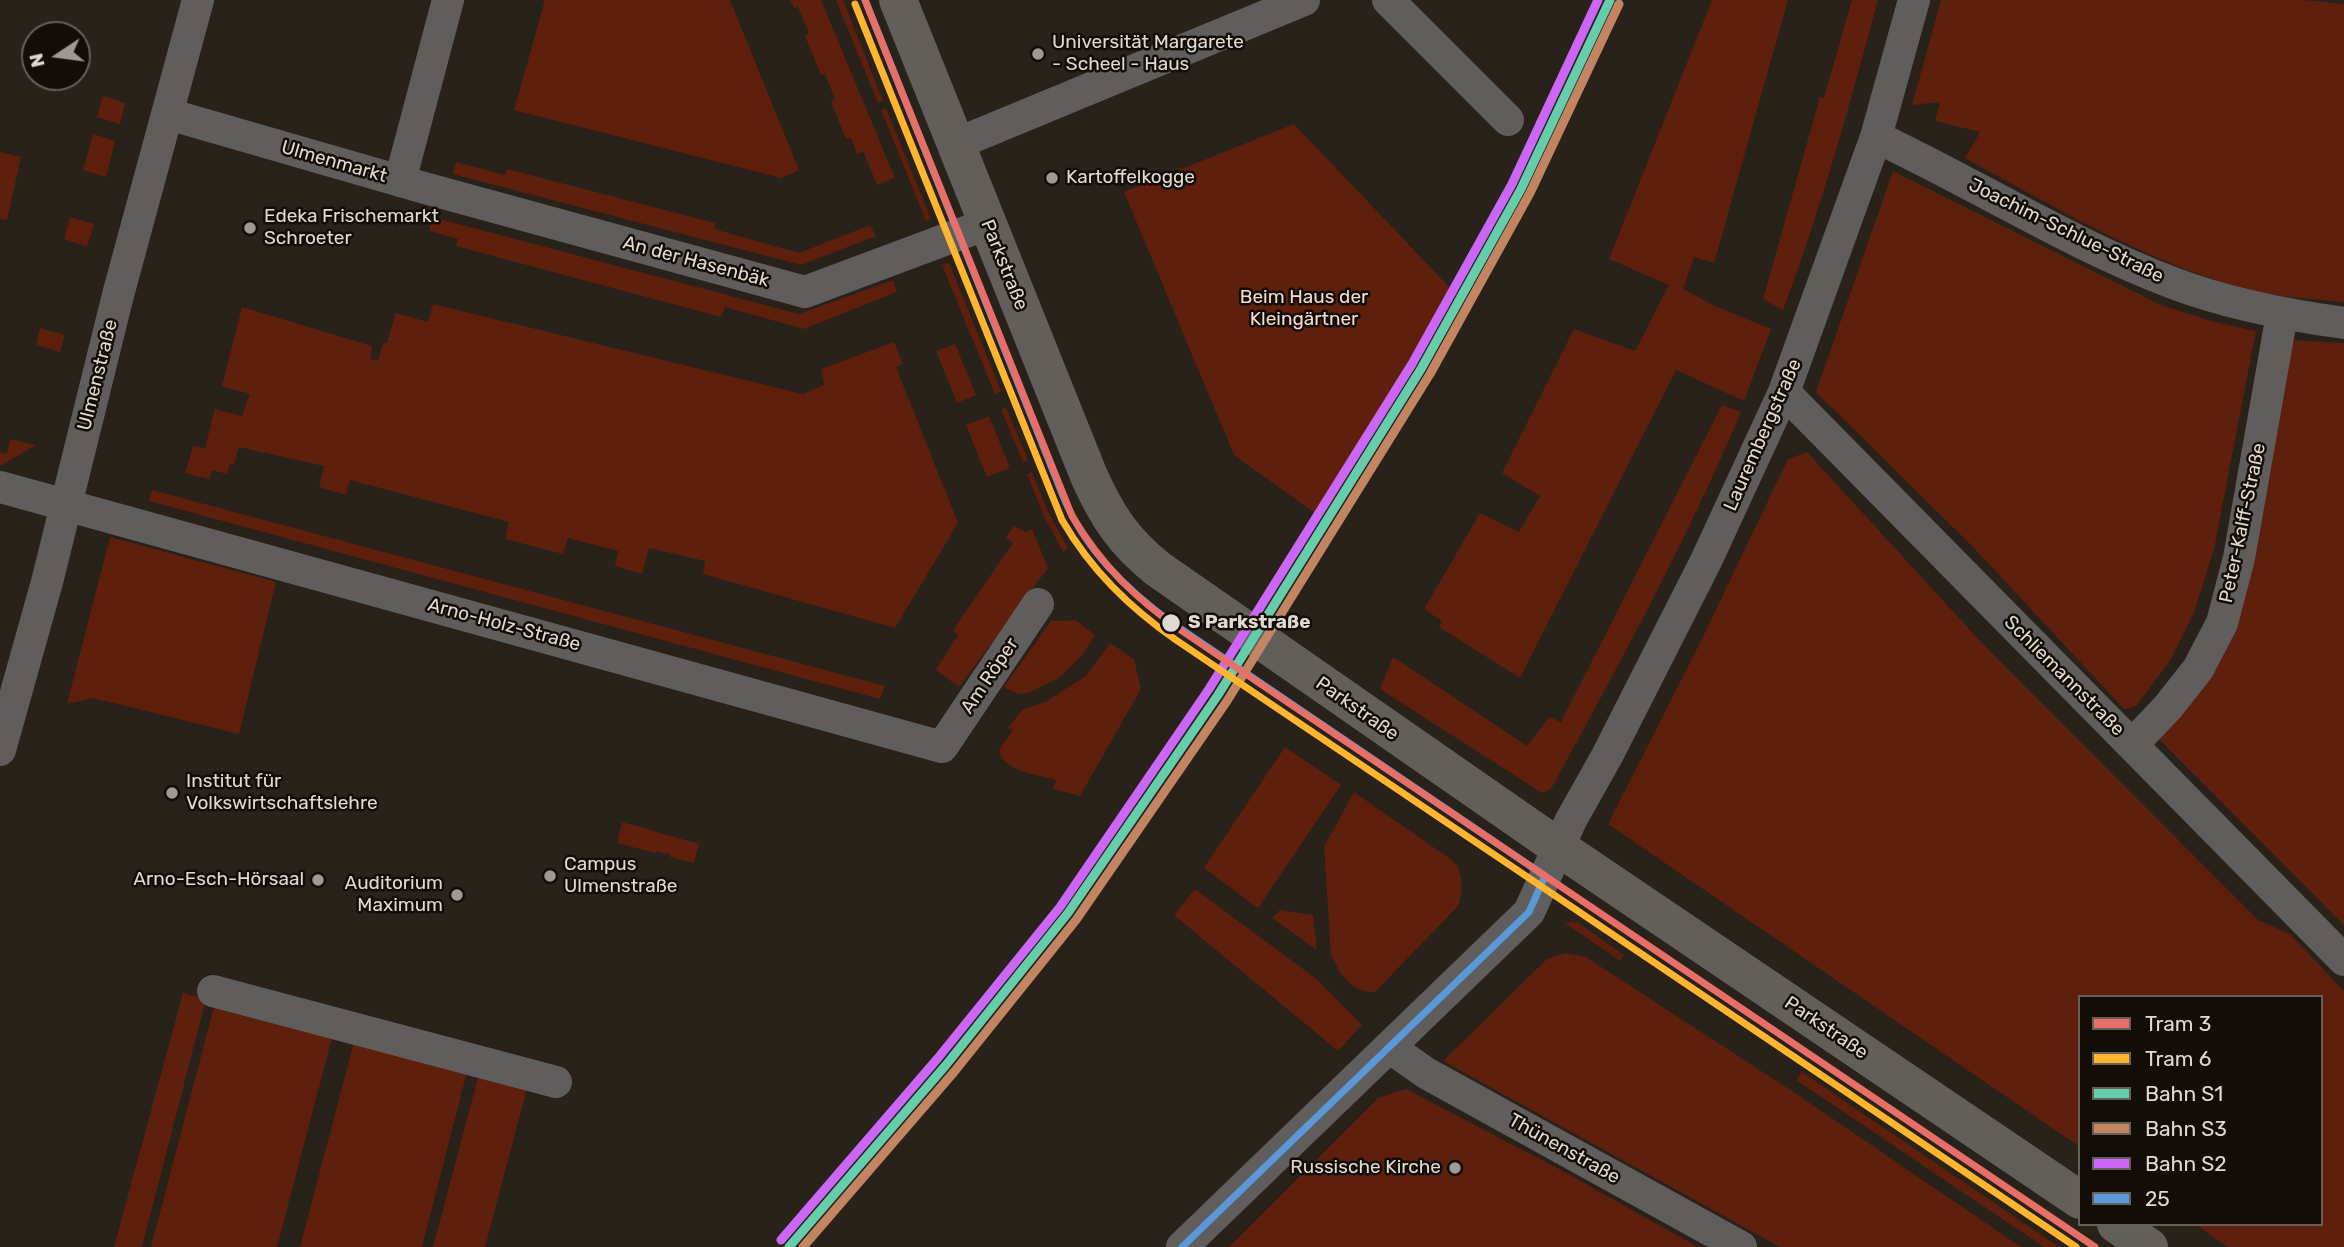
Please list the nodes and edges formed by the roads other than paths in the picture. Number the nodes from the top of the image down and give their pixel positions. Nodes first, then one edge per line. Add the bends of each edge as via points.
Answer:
1 (198, 0) edge
2 (447, 0) edge
3 (898, 0) edge
4 (1304, 0) edge
5 (1388, 0) edge
6 (1914, 0) edge
7 (168, 114) junction
8 (1508, 120) dead end
9 (1876, 137) junction
10 (956, 144) junction
11 (400, 181) junction
12 (987, 224) junction
13 (2282, 314) junction
14 (2344, 323) edge
15 (1784, 392) junction
16 (0, 487) edge
17 (66, 505) junction
18 (1038, 604) dead end
19 (2132, 745) junction
20 (942, 747) joint
21 (0, 750) edge
22 (1558, 847) junction
23 (2344, 960) edge
24 (213, 991) dead end
25 (1389, 1047) junction
26 (556, 1082) dead end
27 (2078, 1199) edge
28 (2119, 1226) edge
29 (1182, 1247) edge
30 (1741, 1247) edge
31 (2149, 1247) edge

1 - 7 street, Ulmenstraße
2 - 11 street, Ulmenmarkt
3 - 10 main road, Parkstraße
4 - 10 street
5 - 8 street
6 - 9 street, Laurembergstraße
7 - 11 street, Ulmenmarkt
7 - 17 street, Ulmenstraße
9 - 13 street, Joachim-Schlue-Straße via 2093,248 2174,283
9 - 15 street, Laurembergstraße
10 - 12 main road, Parkstraße
11 - 12 street, An der Hasenbäk via 805,292
12 - 22 main road, Parkstraße via 1089,476 1111,520 1129,543 1158,569
13 - 14 street, Joachim-Schlue-Straße
13 - 19 street, Peter-Kalff-Straße via 2239,558 2222,623 2198,670
15 - 19 street, Schliemannstraße
15 - 22 street, Laurembergstraße via 1706,561
16 - 17 street, Arno-Holz-Straße
17 - 20 street, Arno-Holz-Straße
17 - 21 street, Ulmenstraße
18 - 20 street, Am Röper
19 - 23 street, Schliemannstraße
22 - 25 street, Laurembergstraße via 1529,912
22 - 27 main road, Parkstraße
24 - 26 street
25 - 29 street, Laurembergstraße
25 - 30 street, Thünenstraße via 1426,1073
28 - 31 main road

